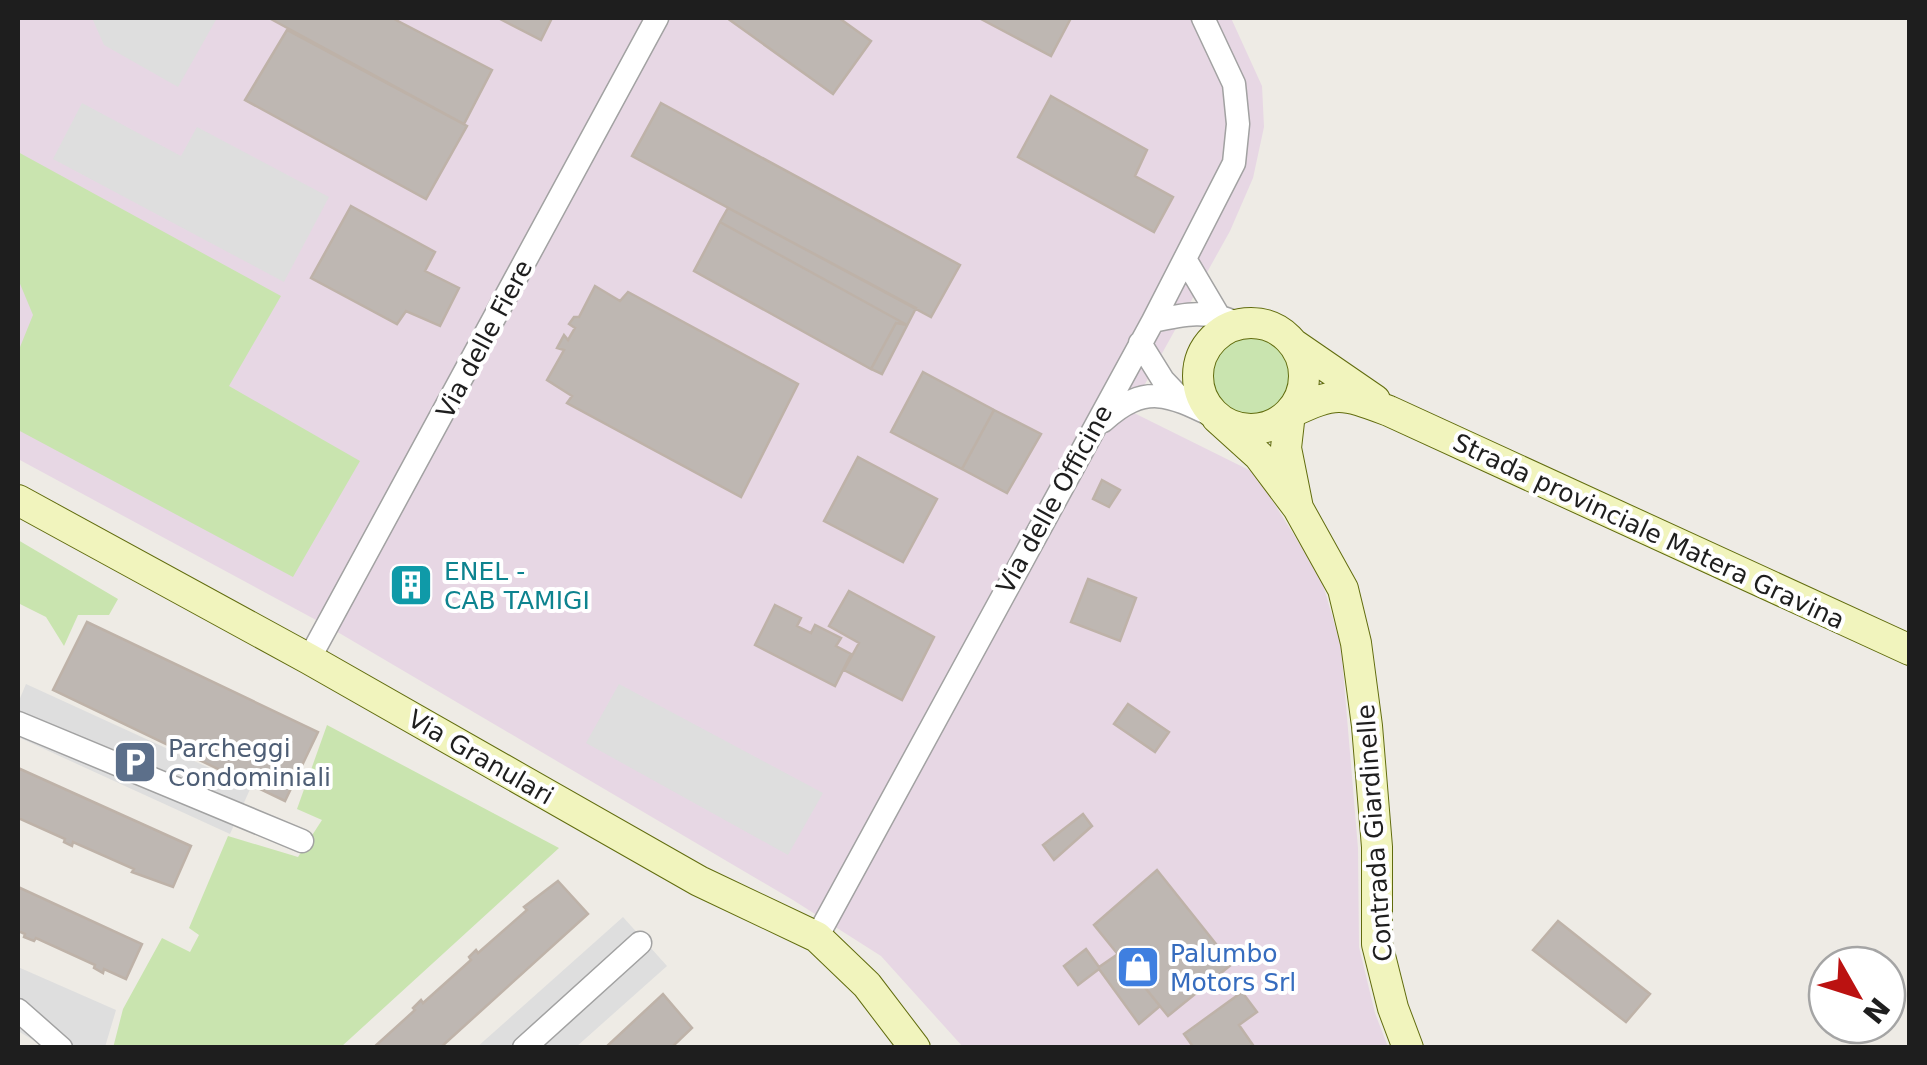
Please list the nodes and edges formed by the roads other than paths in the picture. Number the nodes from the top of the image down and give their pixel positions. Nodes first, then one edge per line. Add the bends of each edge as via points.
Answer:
1 (658, 18) edge
2 (1203, 18) edge
3 (1185, 259) junction
4 (1228, 318) junction
5 (1153, 320) junction
6 (1140, 343) junction
7 (1295, 345) junction
8 (1184, 402) junction
9 (1389, 410) junction
10 (1290, 413) junction
11 (1217, 418) junction
12 (1089, 433) junction
13 (18, 500) edge
14 (1298, 508) junction
15 (1910, 650) edge
16 (309, 659) junction
17 (18, 723) edge
18 (302, 841) dead end
19 (817, 937) junction
20 (640, 943) dead end
21 (18, 1010) edge
22 (61, 1048) edge
23 (524, 1048) edge
24 (915, 1048) edge
25 (1408, 1048) edge

1 - 16 street, Via delle Fiere
2 - 3 street, Via delle Officine via 1234,84 1238,124 1234,163
3 - 4 street
3 - 5 street, Via delle Officine
4 - 5 street via 1183,314
4 - 7 main road via 1270,326
4 - 11 main road via 1197,373 1198,390
5 - 6 street, Via delle Officine
6 - 8 street
6 - 12 street, Via delle Officine
7 - 9 main road
7 - 10 main road via 1304,380
8 - 11 street
8 - 12 street via 1158,394 1138,397
9 - 10 main road via 1347,395 1326,396
9 - 15 main road, Strada provinciale Matera Gravina
10 - 11 main road via 1262,429
10 - 14 main road via 1286,448
11 - 14 main road via 1259,456
12 - 19 street, Via delle Officine
13 - 16 main road, Via Granulari
14 - 25 main road, Contrada Giardinelle via 1343,589 1356,643 1376,847 1377,944
16 - 19 main road, Via Granulari via 699,880
17 - 18 street
19 - 24 main road, Via Granulari
20 - 23 street
21 - 22 street

